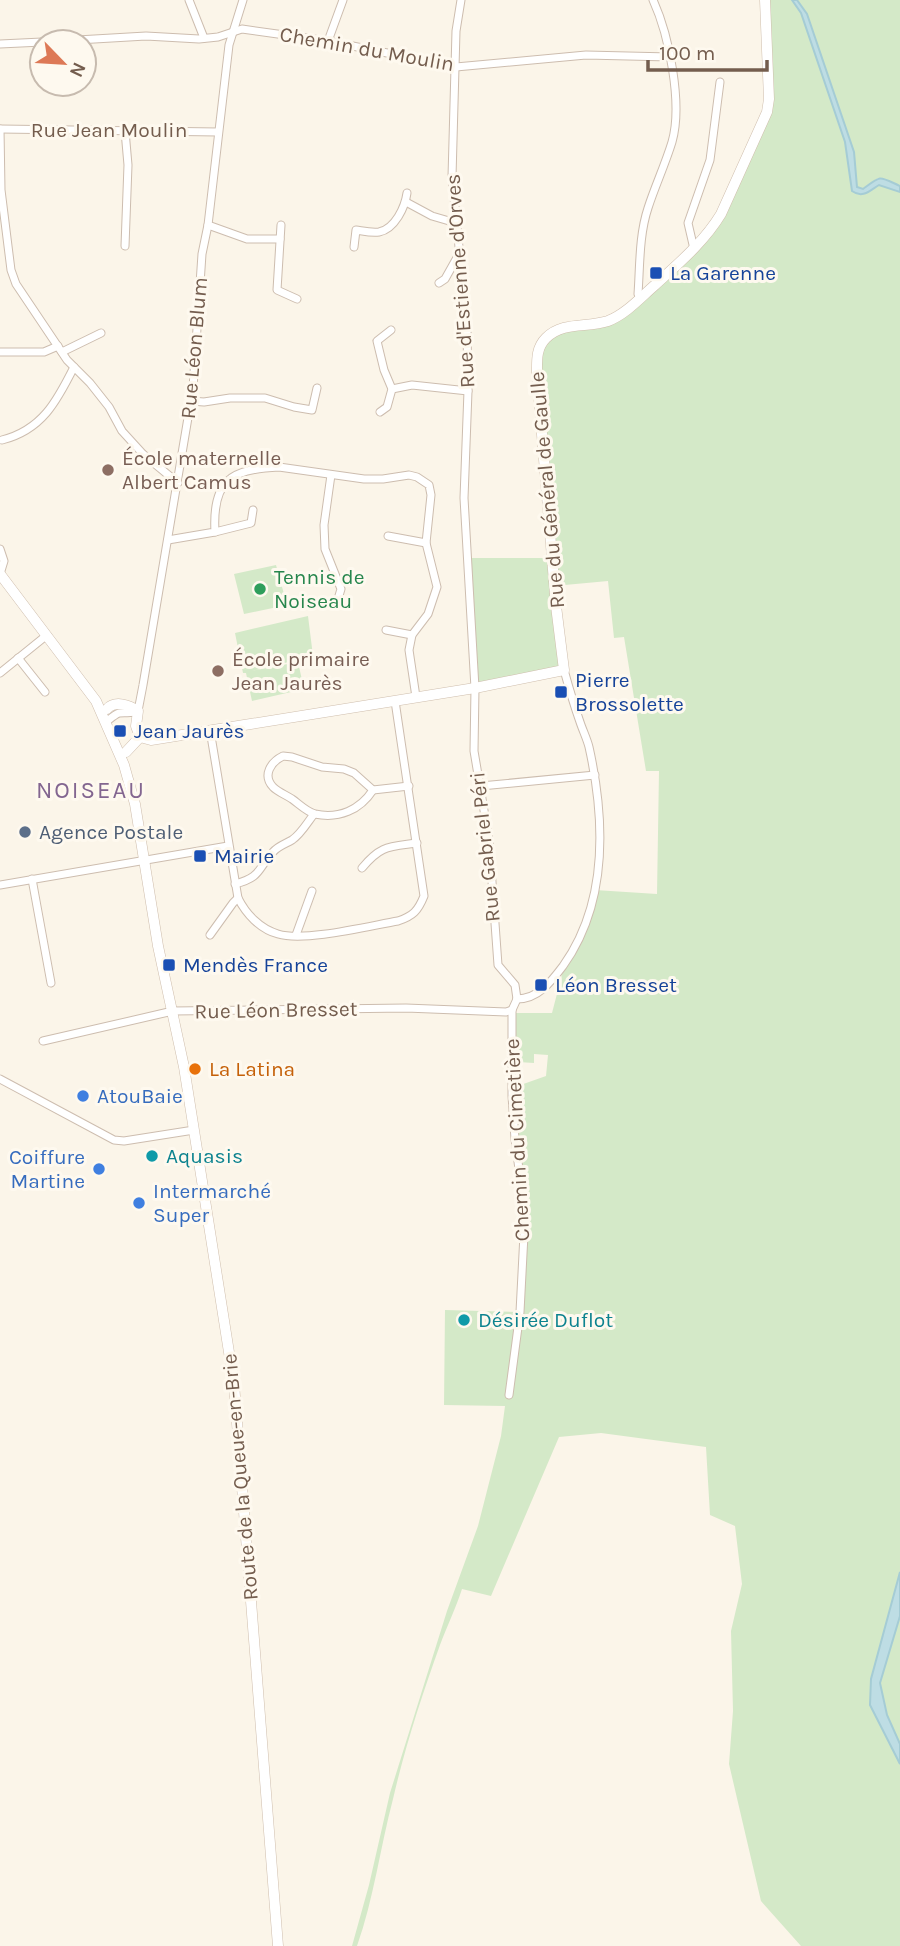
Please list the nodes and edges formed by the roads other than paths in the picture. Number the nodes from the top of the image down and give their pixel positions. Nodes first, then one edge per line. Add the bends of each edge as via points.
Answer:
1 (189, 0) edge
2 (243, 0) edge
3 (343, 0) edge
4 (461, 0) edge
5 (653, 0) edge
6 (765, 0) edge
7 (232, 33) junction
8 (204, 38) junction
9 (98, 39) edge
10 (328, 41) junction
11 (28, 43) edge
12 (0, 44) edge
13 (670, 57) junction
14 (456, 67) junction
15 (720, 82) dead end
16 (0, 129) edge
17 (125, 131) junction
18 (218, 132) junction
19 (407, 193) dead end
20 (405, 202) junction
21 (456, 223) junction
22 (208, 225) junction
23 (281, 225) dead end
24 (280, 239) junction
25 (125, 246) dead end
26 (354, 247) dead end
27 (694, 249) junction
28 (459, 254) junction
29 (439, 283) dead end
30 (640, 298) junction
31 (297, 299) dead end
32 (391, 330) dead end
33 (101, 333) dead end
34 (60, 349) junction
35 (0, 352) edge
36 (74, 367) junction
37 (317, 388) dead end
38 (392, 389) junction
39 (468, 391) junction
40 (191, 401) junction
41 (380, 412) dead end
42 (2, 440) dead end
43 (331, 475) junction
44 (177, 483) junction
45 (253, 510) dead end
46 (215, 532) junction
47 (388, 536) dead end
48 (168, 540) junction
49 (426, 543) junction
50 (0, 549) edge
51 (0, 574) edge
52 (338, 599) dead end
53 (386, 630) dead end
54 (47, 635) junction
55 (412, 635) junction
56 (18, 658) junction
57 (564, 670) junction
58 (0, 673) edge
59 (475, 688) junction
60 (45, 692) dead end
61 (416, 698) junction
62 (395, 701) junction
63 (138, 711) junction
64 (106, 716) junction
65 (210, 730) junction
66 (140, 737) junction
67 (126, 752) junction
68 (594, 775) junction
69 (409, 786) junction
70 (481, 786) junction
71 (373, 790) junction
72 (135, 804) junction
73 (314, 814) junction
74 (417, 843) junction
75 (228, 846) junction
76 (143, 861) junction
77 (362, 868) dead end
78 (32, 879) junction
79 (1, 882) edge
80 (235, 884) junction
81 (312, 891) dead end
82 (238, 898) junction
83 (210, 935) dead end
84 (296, 935) junction
85 (51, 983) dead end
86 (517, 999) junction
87 (512, 1010) junction
88 (173, 1011) junction
89 (43, 1041) dead end
90 (0, 1079) edge
91 (194, 1130) junction
92 (509, 1395) dead end
93 (278, 1946) edge

1 - 8 street
2 - 7 street, Rue Léon Blum
3 - 10 street
4 - 14 street, Rue d'Estienne d'Orves
5 - 13 street via 663,21
6 - 27 main road, Rue du Général de Gaulle via 766,112 721,214
7 - 8 street, Chemin du Moulin
7 - 10 street, Chemin du Moulin via 243,29
7 - 18 street, Rue Léon Blum
8 - 9 street, Chemin du Moulin
10 - 14 street, Chemin du Moulin
11 - 12 street, Chemin du Moulin
13 - 14 street, Chemin du Moulin via 586,55
13 - 30 street via 676,99 673,139 647,210
14 - 21 street, Rue d'Estienne d'Orves via 452,177
15 - 27 street via 710,160 688,223
16 - 17 street, Rue Jean Moulin
16 - 34 street via 1,190 11,270
17 - 18 street, Rue Jean Moulin
17 - 25 street
18 - 22 street, Rue Léon Blum
19 - 20 street
20 - 21 street
20 - 26 street via 386,230 356,230
21 - 28 street, Rue d'Estienne d'Orves
22 - 24 street via 247,239
22 - 40 street, Rue Léon Blum
23 - 24 street
24 - 31 street via 277,290
27 - 30 main road, Rue du Général de Gaulle
28 - 29 street
28 - 39 street, Rue d'Estienne d'Orves
30 - 57 main road, Rue du Général de Gaulle via 605,322 554,331 539,346 537,373 551,558
32 - 38 street via 377,341
33 - 34 street
34 - 35 street
34 - 36 street
36 - 42 street via 46,415
36 - 44 street via 122,431
37 - 40 street via 312,410 265,398
38 - 39 street via 412,385
38 - 41 street via 387,407
39 - 59 street, Rue d'Estienne d'Orves via 464,498
40 - 44 street, Rue Léon Blum
43 - 46 street via 279,467 236,475 221,488 214,511
43 - 49 street via 364,480 409,475 429,485
43 - 52 street via 324,537 341,589
44 - 48 street, Rue Léon Blum
45 - 46 street via 251,523
46 - 48 street
47 - 49 street
48 - 63 street, Rue Léon Blum
49 - 55 street via 437,587 428,614
50 - 51 street via 4,561
51 - 54 main road
53 - 55 street
54 - 56 street
54 - 64 main road
55 - 61 street via 409,650
56 - 58 street
56 - 60 street
57 - 59 main road
57 - 68 street
59 - 61 main road
59 - 70 street, Rue Gabriel Péri via 474,751
61 - 62 main road
62 - 65 main road
62 - 69 street
63 - 64 main road via 123,704 110,705
63 - 66 main road, Rue Léon Blum
64 - 67 main road
64 - 72 main road
65 - 66 main road via 151,740
65 - 75 street
66 - 67 main road
67 - 72 main road
68 - 70 street
68 - 86 street via 601,840 595,890 577,942 558,973 530,998
69 - 71 street
69 - 74 street
70 - 86 street, Rue Gabriel Péri via 498,965 515,985
71 - 73 street via 355,810
71 - 73 street via 344,769 292,757 276,759 268,775 272,786
72 - 76 main road, Route de la Queue-en-Brie
73 - 80 street via 255,876
74 - 77 street via 384,847
74 - 84 street via 424,896 410,917
75 - 76 street
75 - 80 street
76 - 78 street
76 - 88 main road, Route de la Queue-en-Brie
78 - 79 street
78 - 85 street
80 - 82 street
81 - 84 street
82 - 83 street
82 - 84 street via 266,929
86 - 87 street
87 - 88 street, Rue Léon Bresset
87 - 92 street, Chemin du Cimetière via 512,1096 525,1215 520,1312
88 - 89 street, Rue Léon Bresset
88 - 91 main road, Route de la Queue-en-Brie
90 - 91 street via 114,1140
91 - 93 main road, Route de la Queue-en-Brie via 234,1384

